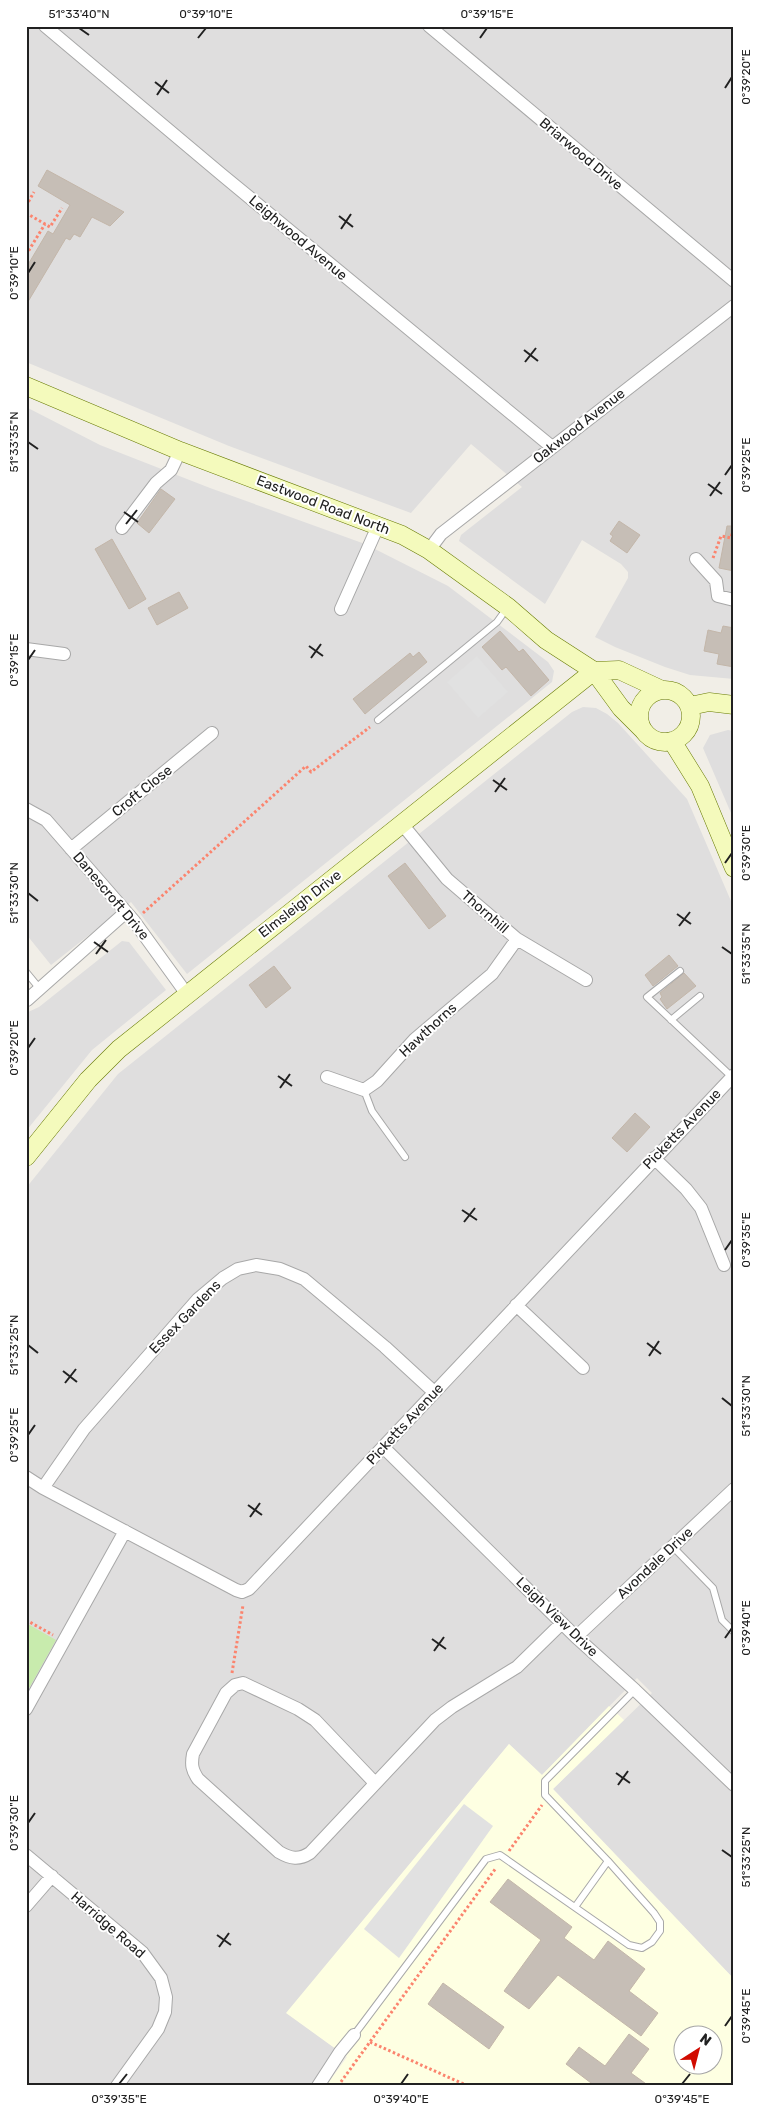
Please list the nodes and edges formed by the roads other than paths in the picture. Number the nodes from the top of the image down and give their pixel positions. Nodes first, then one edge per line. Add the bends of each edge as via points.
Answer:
1 (45, 26) edge
2 (429, 26) edge
3 (734, 281) edge
4 (734, 306) edge
5 (26, 386) edge
6 (552, 447) junction
7 (180, 451) junction
8 (378, 526) junction
9 (122, 528) dead end
10 (429, 550) junction
11 (700, 563) road end
12 (734, 600) edge
13 (508, 607) junction
14 (341, 609) dead end
15 (26, 648) edge
16 (64, 654) dead end
17 (594, 671) junction
18 (662, 690) junction
19 (734, 705) edge
20 (690, 706) junction
21 (378, 720) road end
22 (642, 729) junction
23 (212, 733) dead end
24 (672, 741) junction
25 (26, 809) edge
26 (402, 824) junction
27 (71, 849) junction
28 (734, 868) edge
29 (130, 917) junction
30 (517, 939) junction
31 (680, 970) dead end
32 (26, 972) edge
33 (586, 980) dead end
34 (40, 989) junction
35 (186, 993) junction
36 (700, 996) dead end
37 (27, 1000) edge
38 (671, 1020) junction
39 (733, 1076) edge
40 (326, 1077) dead end
41 (364, 1090) junction
42 (26, 1157) edge
43 (405, 1157) dead end
44 (654, 1158) junction
45 (724, 1265) dead end
46 (516, 1305) junction
47 (583, 1368) dead end
48 (434, 1392) junction
49 (383, 1447) junction
50 (26, 1477) edge
51 (43, 1488) junction
52 (734, 1489) edge
53 (125, 1531) junction
54 (673, 1547) junction
55 (562, 1623) junction
56 (734, 1632) edge
57 (576, 1637) junction
58 (635, 1690) junction
59 (26, 1709) edge
60 (375, 1783) junction
61 (734, 1785) edge
62 (26, 1855) edge
63 (608, 1861) junction
64 (52, 1876) junction
65 (26, 1906) edge
66 (574, 1907) junction
67 (354, 2035) joint
68 (117, 2086) edge
69 (318, 2086) edge

1 - 6 street, Leighwood Avenue
2 - 3 street, Briarwood Drive
4 - 6 street, Oakwood Avenue
5 - 7 street, Eastwood Road North
6 - 10 street, Oakwood Avenue via 441,534
7 - 8 street, Eastwood Road North
7 - 9 street via 171,470 156,483
8 - 10 street, Eastwood Road North
8 - 14 street
10 - 13 street, Eastwood Road North
11 - 12 street via 716,581 718,596
13 - 17 street, Eastwood Road North via 546,640
13 - 21 lane via 498,622
15 - 16 street
17 - 18 street via 618,670
17 - 22 street, Eastwood Road North via 621,708
17 - 26 street, Elmsleigh Drive
18 - 20 street via 679,693
18 - 22 street via 654,692 642,704 639,712
19 - 20 street via 709,702
20 - 24 street via 690,724 680,737
22 - 24 street via 655,740
23 - 27 street, Croft Close
24 - 28 street via 700,786
25 - 27 street, Danescroft Drive via 46,820
26 - 30 street, Thornhill via 447,879
26 - 35 street, Elmsleigh Drive
27 - 29 street, Danescroft Drive
29 - 34 street
29 - 35 street, Danescroft Drive
30 - 33 street, Thornhill
30 - 41 street, Hawthorns via 492,974 415,1039 377,1081
31 - 38 lane via 647,997
32 - 34 lane
34 - 37 street
35 - 42 street, Elmsleigh Drive via 118,1048
36 - 38 lane
38 - 39 lane
39 - 44 street, Picketts Avenue
40 - 41 street
41 - 43 lane via 372,1111
44 - 45 street via 701,1208
44 - 46 street, Picketts Avenue
46 - 47 street
46 - 48 street, Picketts Avenue
48 - 49 street, Picketts Avenue
48 - 51 street, Essex Gardens via 304,1279 280,1269 256,1266 238,1269 198,1299 84,1429
49 - 53 street, Picketts Avenue via 253,1585 242,1592
49 - 55 street, Leigh View Drive
50 - 51 street
51 - 53 street
52 - 54 street, Avondale Drive
53 - 59 street
54 - 56 lane via 713,1588 722,1620
54 - 57 street, Avondale Drive
55 - 57 street, Leigh View Drive
55 - 60 street via 517,1667 435,1720
57 - 58 street, Leigh View Drive
58 - 61 street, Leigh View Drive
58 - 63 lane via 545,1781 545,1795
60 - 60 street via 314,1720 249,1685 235,1685 226,1693 194,1754 192,1764 193,1772 279,1852 296,1859 310,1853
62 - 64 street, Harridge Road
63 - 66 lane
63 - 66 lane via 654,1912 660,1922 660,1932 642,1948 629,1945
64 - 65 street
64 - 68 street, Harridge Road via 142,1952 161,1978 166,1997 165,2012 158,2029
66 - 67 lane via 500,1855 486,1859
67 - 69 street

